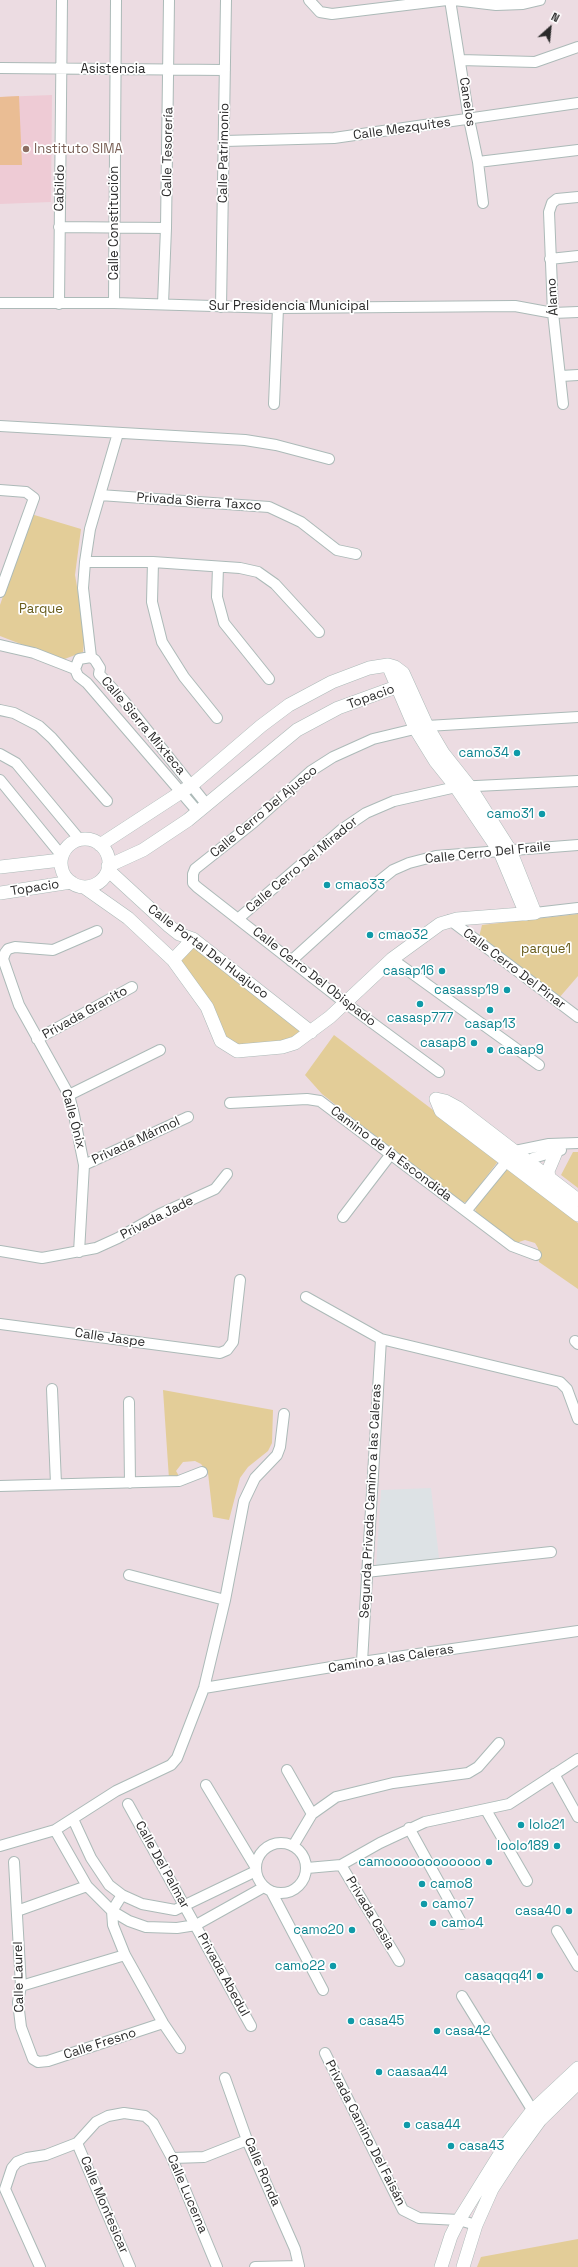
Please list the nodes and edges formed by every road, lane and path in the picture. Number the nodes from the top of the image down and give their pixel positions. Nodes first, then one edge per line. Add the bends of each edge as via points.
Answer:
1 (62, 0) edge
2 (116, 0) edge
3 (169, 0) edge
4 (226, 0) edge
5 (309, 0) edge
6 (447, 0) edge
7 (450, 0) edge
8 (454, 0) edge
9 (540, 0) edge
10 (578, 47) edge
11 (460, 60) junction
12 (0, 68) edge
13 (61, 69) junction
14 (115, 69) junction
15 (169, 70) junction
16 (225, 70) junction
17 (578, 103) edge
18 (469, 119) junction
19 (225, 141) junction
20 (578, 150) edge
21 (478, 162) junction
22 (578, 197) edge
23 (483, 203) dead end
24 (59, 227) junction
25 (113, 227) junction
26 (166, 228) junction
27 (578, 256) edge
28 (550, 259) junction
29 (0, 303) edge
30 (114, 303) junction
31 (59, 304) junction
32 (164, 304) junction
33 (221, 307) junction
34 (278, 308) junction
35 (578, 312) edge
36 (553, 313) junction
37 (578, 375) edge
38 (561, 376) junction
39 (274, 404) dead end
40 (563, 404) dead end
41 (0, 426) edge
42 (118, 432) junction
43 (329, 459) dead end
44 (0, 490) edge
45 (100, 495) junction
46 (356, 554) dead end
47 (85, 562) junction
48 (153, 562) junction
49 (218, 567) junction
50 (2, 579) edge
51 (0, 592) edge
52 (319, 632) dead end
53 (0, 646) edge
54 (91, 657) junction
55 (75, 669) junction
56 (99, 674) junction
57 (269, 679) dead end
58 (87, 683) junction
59 (402, 685) junction
60 (0, 710) edge
61 (578, 717) edge
62 (217, 718) dead end
63 (421, 727) junction
64 (0, 754) edge
65 (165, 754) junction
66 (155, 762) junction
67 (0, 780) edge
68 (578, 781) edge
69 (192, 785) junction
70 (456, 787) junction
71 (470, 787) junction
72 (181, 793) junction
73 (107, 801) dead end
74 (203, 809) junction
75 (80, 840) junction
76 (100, 845) junction
77 (578, 845) edge
78 (505, 851) junction
79 (61, 858) junction
80 (0, 867) edge
81 (108, 868) junction
82 (192, 879) joint
83 (71, 882) junction
84 (84, 887) junction
85 (0, 893) edge
86 (144, 903) junction
87 (578, 908) edge
88 (531, 913) junction
89 (128, 918) junction
90 (238, 918) junction
91 (450, 920) junction
92 (169, 926) junction
93 (97, 931) dead end
94 (193, 939) junction
95 (156, 943) junction
96 (392, 959) junction
97 (173, 960) junction
98 (291, 961) junction
99 (132, 987) dead end
100 (344, 1002) junction
101 (578, 1017) edge
102 (311, 1032) junction
103 (37, 1039) junction
104 (160, 1050) dead end
105 (539, 1066) dead end
106 (439, 1072) dead end
107 (69, 1095) junction
108 (230, 1103) dead end
109 (188, 1116) dead end
110 (574, 1143) edge
111 (516, 1151) junction
112 (556, 1152) junction
113 (391, 1154) junction
114 (507, 1161) junction
115 (84, 1165) junction
116 (523, 1166) junction
117 (227, 1174) dead end
118 (549, 1178) junction
119 (578, 1200) edge
120 (466, 1211) junction
121 (578, 1215) edge
122 (344, 1217) dead end
123 (0, 1252) edge
124 (80, 1252) junction
125 (536, 1255) dead end
126 (240, 1280) dead end
127 (306, 1297) dead end
128 (0, 1324) edge
129 (381, 1339) junction
130 (52, 1389) dead end
131 (129, 1402) dead end
132 (284, 1414) dead end
133 (577, 1414) edge
134 (202, 1472) dead end
135 (130, 1483) junction
136 (56, 1484) junction
137 (0, 1486) edge
138 (551, 1552) dead end
139 (366, 1572) junction
140 (129, 1575) dead end
141 (225, 1600) junction
142 (578, 1631) edge
143 (362, 1662) junction
144 (204, 1688) junction
145 (499, 1743) dead end
146 (578, 1759) edge
147 (287, 1770) dead end
148 (554, 1774) junction
149 (206, 1785) dead end
150 (128, 1804) dead end
151 (486, 1810) junction
152 (312, 1814) junction
153 (578, 1817) edge
154 (73, 1819) junction
155 (409, 1828) junction
156 (55, 1830) junction
157 (0, 1846) edge
158 (293, 1846) junction
159 (91, 1858) junction
160 (14, 1862) dead end
161 (74, 1865) junction
162 (341, 1865) junction
163 (306, 1868) junction
164 (256, 1870) junction
165 (527, 1881) dead end
166 (87, 1886) junction
167 (268, 1889) junction
168 (122, 1895) junction
169 (185, 1906) junction
170 (17, 1910) junction
171 (112, 1911) junction
172 (462, 1924) dead end
173 (196, 1925) junction
174 (556, 1931) dead end
175 (125, 1955) junction
176 (398, 1960) dead end
177 (578, 1966) edge
178 (21, 1986) junction
179 (323, 1990) dead end
180 (462, 1996) dead end
181 (163, 2023) junction
182 (251, 2026) dead end
183 (180, 2048) dead end
184 (325, 2053) dead end
185 (38, 2062) joint
186 (578, 2068) edge
187 (225, 2078) dead end
188 (578, 2083) edge
189 (536, 2116) junction
190 (247, 2140) junction
191 (78, 2143) junction
192 (172, 2158) junction
193 (459, 2220) junction
194 (476, 2225) junction
195 (40, 2267) edge
196 (130, 2267) edge
197 (217, 2267) edge
198 (255, 2267) edge
199 (441, 2267) edge
200 (463, 2267) edge

1 - 13 street, Cabildo
2 - 14 street, Calle Constitución
3 - 15 street, Calle Tesorería
4 - 16 street, Calle Patrimonio
5 - 6 street via 320,12 332,14
7 - 11 street, Canelos
8 - 9 street via 496,5 523,4
10 - 11 street via 534,62
11 - 18 street, Canelos
12 - 13 street, Asistencia
13 - 14 street, Asistencia
13 - 24 street, Cabildo
14 - 15 street, Asistencia
14 - 25 street, Calle Constitución
15 - 16 street, Asistencia
15 - 26 street, Calle Tesorería
16 - 19 street, Calle Patrimonio
17 - 18 street, Calle Mezquites
18 - 19 street, Calle Mezquites via 334,138
18 - 21 street, Canelos
19 - 33 street, Calle Patrimonio
20 - 21 street
21 - 23 street, Canelos
22 - 28 street, Álamo via 562,198 554,201 550,207
24 - 25 street
24 - 31 street, Cabildo
25 - 26 street
25 - 30 street, Calle Constitución
26 - 32 street, Calle Tesorería
27 - 28 street
28 - 36 street, Álamo
29 - 31 street, Sur Presidencia Municipal
30 - 31 street, Sur Presidencia Municipal
30 - 32 street, Sur Presidencia Municipal
32 - 33 street, Sur Presidencia Municipal
33 - 34 street, Sur Presidencia Municipal
34 - 36 street, Sur Presidencia Municipal via 515,306
34 - 39 street
35 - 36 street, Sur Presidencia Municipal
36 - 38 street, Álamo
37 - 38 street
38 - 40 street, Álamo
41 - 42 street
42 - 43 street via 259,442
42 - 45 street, Calle Sierra Mixteca
44 - 50 street via 26,492 33,495 34,502
45 - 46 street, Privada Sierra Taxco via 269,507 301,522 337,550
45 - 47 street, Calle Sierra Mixteca via 90,529
47 - 48 street
47 - 54 street, Calle Sierra Mixteca via 83,588
48 - 49 street
48 - 62 street via 152,602 162,642 184,676
49 - 52 street via 251,570 264,575
49 - 57 street via 217,597 224,623
50 - 51 street
53 - 55 street via 34,653
54 - 55 street via 80,659
54 - 56 street, Calle Sierra Mixteca via 100,668
55 - 58 street via 78,676
56 - 58 street via 96,679
56 - 65 street, Calle Sierra Mixteca via 124,701
58 - 66 street
59 - 63 street
59 - 69 street, Topacio via 388,665 369,668 332,682 289,705
59 - 74 street, Topacio via 338,708 297,730
60 - 73 street via 14,713 39,726
61 - 63 street, Calle Cerro Del Ajusco
63 - 70 street via 436,762
63 - 71 street
63 - 82 street, Calle Cerro Del Ajusco via 373,739 333,757 311,771 254,822 195,869
64 - 75 street via 16,763
65 - 66 street
65 - 69 street, Calle Sierra Mixteca
66 - 72 street
67 - 79 street
68 - 71 street, Calle Cerro Del Mirador
69 - 72 street, Topacio
69 - 74 street, Calle Sierra Mixteca
70 - 71 street, Calle Cerro Del Mirador
70 - 78 street
70 - 90 street, Calle Cerro Del Mirador via 394,801 366,813 342,830
71 - 78 street
72 - 74 street
72 - 76 street, Topacio
74 - 81 street, Topacio via 143,850
75 - 76 street via 87,839
75 - 79 street via 72,843
76 - 81 street via 108,858
77 - 78 street, Calle Cerro Del Fraile
78 - 88 street
78 - 98 street, Calle Cerro Del Fraile via 436,856 393,870
79 - 80 street, Topacio
79 - 83 street via 65,876
81 - 84 street via 99,882
81 - 86 street, Calle Portal Del Huajuco
82 - 90 street, Calle Cerro Del Obispado via 197,887
83 - 84 street
83 - 85 street, Topacio
84 - 89 street, Calle Portal Del Huajuco
86 - 89 street
86 - 92 street, Calle Portal Del Huajuco
87 - 88 street
88 - 91 street
89 - 95 street, Calle Portal Del Huajuco
90 - 98 street, Calle Cerro Del Obispado
91 - 96 street, Calle Portal Del Huajuco via 425,934
91 - 101 street, Calle Cerro Del Pinar
92 - 94 street, Calle Portal Del Huajuco
92 - 95 street
93 - 103 street, Calle Ónix via 53,950 15,948 5,953 4,962 12,988
94 - 97 street
94 - 102 street, Calle Portal Del Huajuco
95 - 97 street, Calle Portal Del Huajuco
96 - 100 street, Calle Portal Del Huajuco
96 - 105 street
97 - 102 street, Calle Portal Del Huajuco via 206,1007 221,1041 232,1050 244,1052 282,1047 295,1043
98 - 100 street, Calle Cerro Del Obispado
99 - 103 street, Privada Granito
100 - 102 street, Calle Portal Del Huajuco
100 - 106 street, Calle Cerro Del Obispado
103 - 107 street, Calle Ónix
104 - 107 street
107 - 115 street, Calle Ónix
108 - 113 street, Camino de la Escondida via 307,1099 320,1101
109 - 115 street, Privada Mármol
110 - 111 street via 543,1144
110 - 112 street
111 - 114 street
111 - 114 street via 458,1108 436,1099 440,1110
111 - 116 street
112 - 116 street via 538,1156
112 - 118 street via 548,1171
113 - 120 street, Camino de la Escondida
113 - 122 street
114 - 116 street
114 - 120 street
115 - 124 street, Calle Ónix
116 - 118 street
116 - 121 street
117 - 124 street, Privada Jade via 215,1189 160,1214 118,1238
118 - 119 street
120 - 125 street, Camino de la Escondida via 512,1246
123 - 124 street, Privada Jade via 42,1258
126 - 128 street, Calle Jaspe via 232,1342 230,1347 220,1353
127 - 129 street
129 - 133 street via 556,1380 567,1389
129 - 139 street, Segunda Privada Camino a las Caleras
130 - 136 street
131 - 135 street
132 - 141 street via 277,1455 255,1478 244,1501
134 - 135 street via 179,1481
135 - 136 street
136 - 137 street
138 - 139 street
139 - 143 street, Segunda Privada Camino a las Caleras
140 - 141 street
141 - 144 street
142 - 143 street, Camino a las Caleras
143 - 144 street, Camino a las Caleras
144 - 154 street via 182,1750 171,1765 116,1791
145 - 152 street via 478,1767 468,1773 447,1778 393,1783 347,1793 323,1804
146 - 148 street
147 - 152 street
148 - 151 street via 509,1804
148 - 153 street
149 - 164 street
150 - 169 street, Calle Del Palmar
151 - 155 street via 425,1822
151 - 165 street
152 - 158 street
154 - 156 street
154 - 159 street
155 - 162 street
155 - 172 street
156 - 157 street
156 - 161 street
158 - 163 street via 303,1855
158 - 164 street via 276,1844 268,1847 262,1852
159 - 161 street
159 - 168 street via 109,1885
160 - 170 street, Calle Laurel
161 - 166 street
162 - 163 street
162 - 176 street, Privada Casia
163 - 167 street via 301,1884 295,1889 279,1893
164 - 167 street
164 - 169 street
166 - 170 street
166 - 171 street
167 - 173 street
167 - 179 street
168 - 169 street via 155,1908 175,1910
168 - 171 street
169 - 173 street, Calle Del Palmar
170 - 178 street, Calle Laurel
171 - 173 street via 129,1921 146,1926 177,1928
171 - 175 street via 112,1925
173 - 182 street, Privada Abedul
174 - 177 street
175 - 178 street
175 - 181 street
178 - 185 street, Calle Laurel via 18,2002 21,2027 30,2055
180 - 189 street
181 - 183 street
181 - 185 street, Calle Fresno via 48,2062
184 - 193 street, Privada Camino Del Faisán via 399,2205 409,2214 419,2218
186 - 189 street
187 - 190 street, Calle Ronda
188 - 189 street
189 - 193 street via 505,2146
189 - 194 street via 496,2183
190 - 192 street via 204,2157
190 - 198 street, Calle Ronda via 295,2249 299,2266
191 - 192 street, Calle Lucerna via 96,2122 108,2116 135,2113 145,2116 153,2123
191 - 195 street via 17,2162 7,2178 5,2190
191 - 196 street, Calle Montesicar
192 - 197 street, Calle Lucerna
193 - 194 street, Privada Camino Del Faisán
193 - 199 street
194 - 200 street

